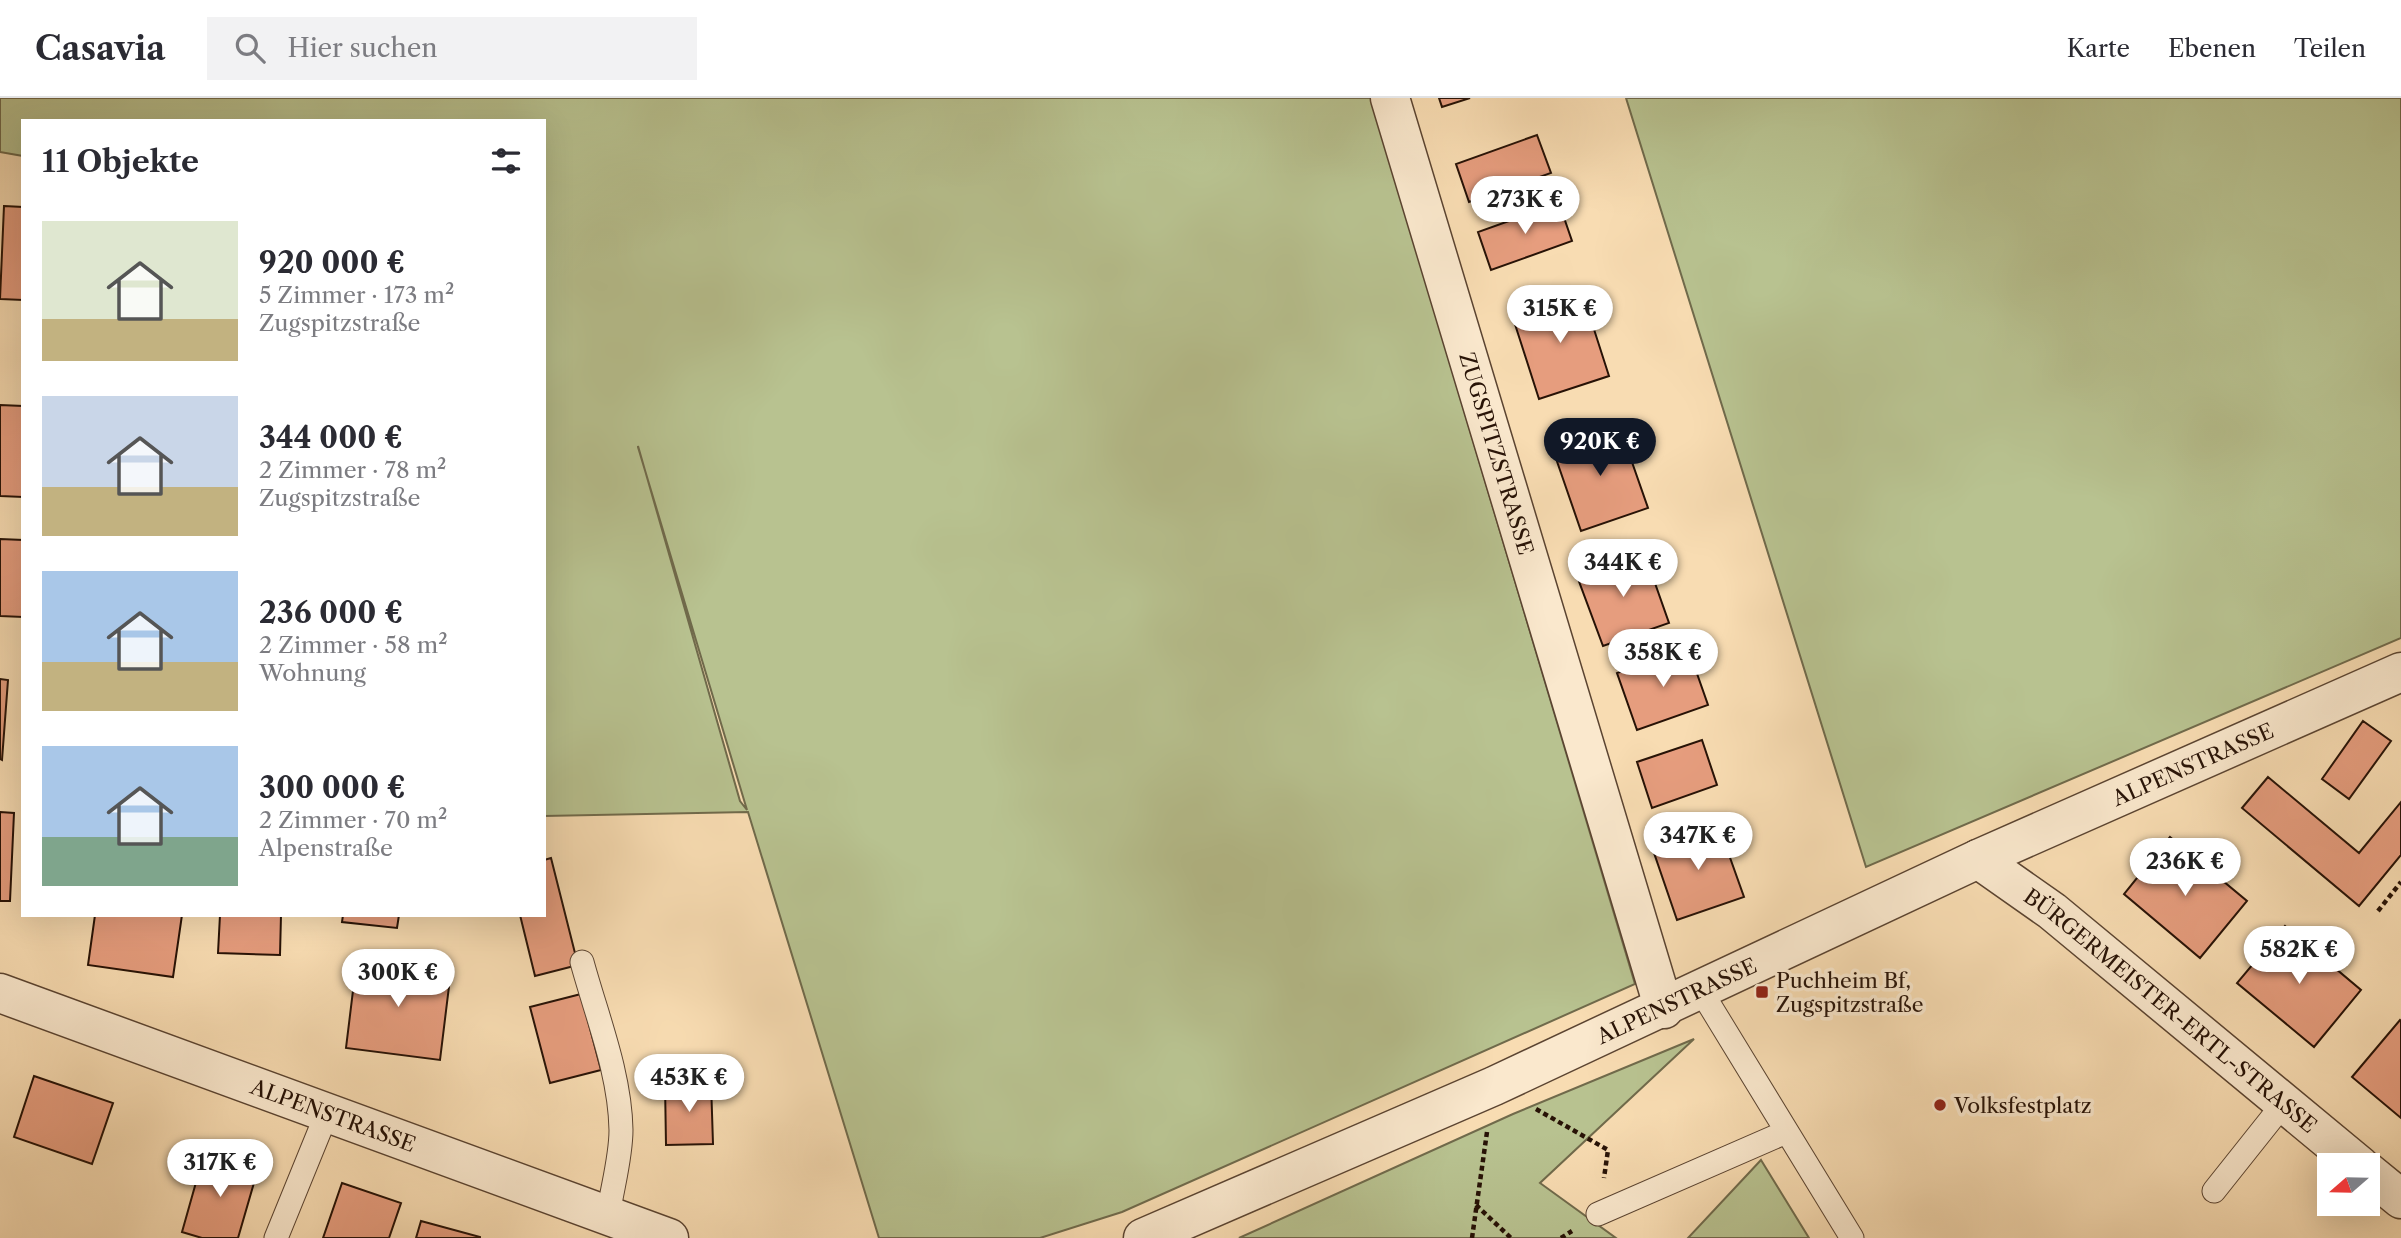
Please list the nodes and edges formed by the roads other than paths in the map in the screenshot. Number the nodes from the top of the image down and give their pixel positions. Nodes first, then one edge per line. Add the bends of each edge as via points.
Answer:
1 (1390, 98) edge
2 (2401, 673) edge
3 (1978, 859) junction
4 (582, 962) dead end
5 (1701, 991) junction
6 (0, 993) edge
7 (1664, 1009) junction
8 (2284, 1103) junction
9 (327, 1113) junction
10 (1786, 1132) junction
11 (2344, 1153) edge
12 (2380, 1182) edge
13 (2214, 1191) dead end
14 (2401, 1199) edge
15 (1598, 1214) road end
16 (608, 1216) junction
17 (276, 1238) edge
18 (669, 1238) edge
19 (1143, 1238) edge
20 (1852, 1238) edge

1 - 7 street, ZUGSPITZSTRASSE
2 - 3 street, ALPENSTRASSE
3 - 5 street, ALPENSTRASSE
3 - 8 street, BÜRGERMEISTER-ERTL-STRASSE via 2052,911
4 - 16 lane via 617,1085 620,1113
5 - 7 street, ALPENSTRASSE
5 - 10 lane
6 - 9 street, ALPENSTRASSE
7 - 19 street, ALPENSTRASSE
8 - 11 street, BÜRGERMEISTER-ERTL-STRASSE
8 - 13 lane
9 - 16 street, ALPENSTRASSE
9 - 17 lane
10 - 15 lane
10 - 20 lane
12 - 14 street
16 - 18 street, ALPENSTRASSE

